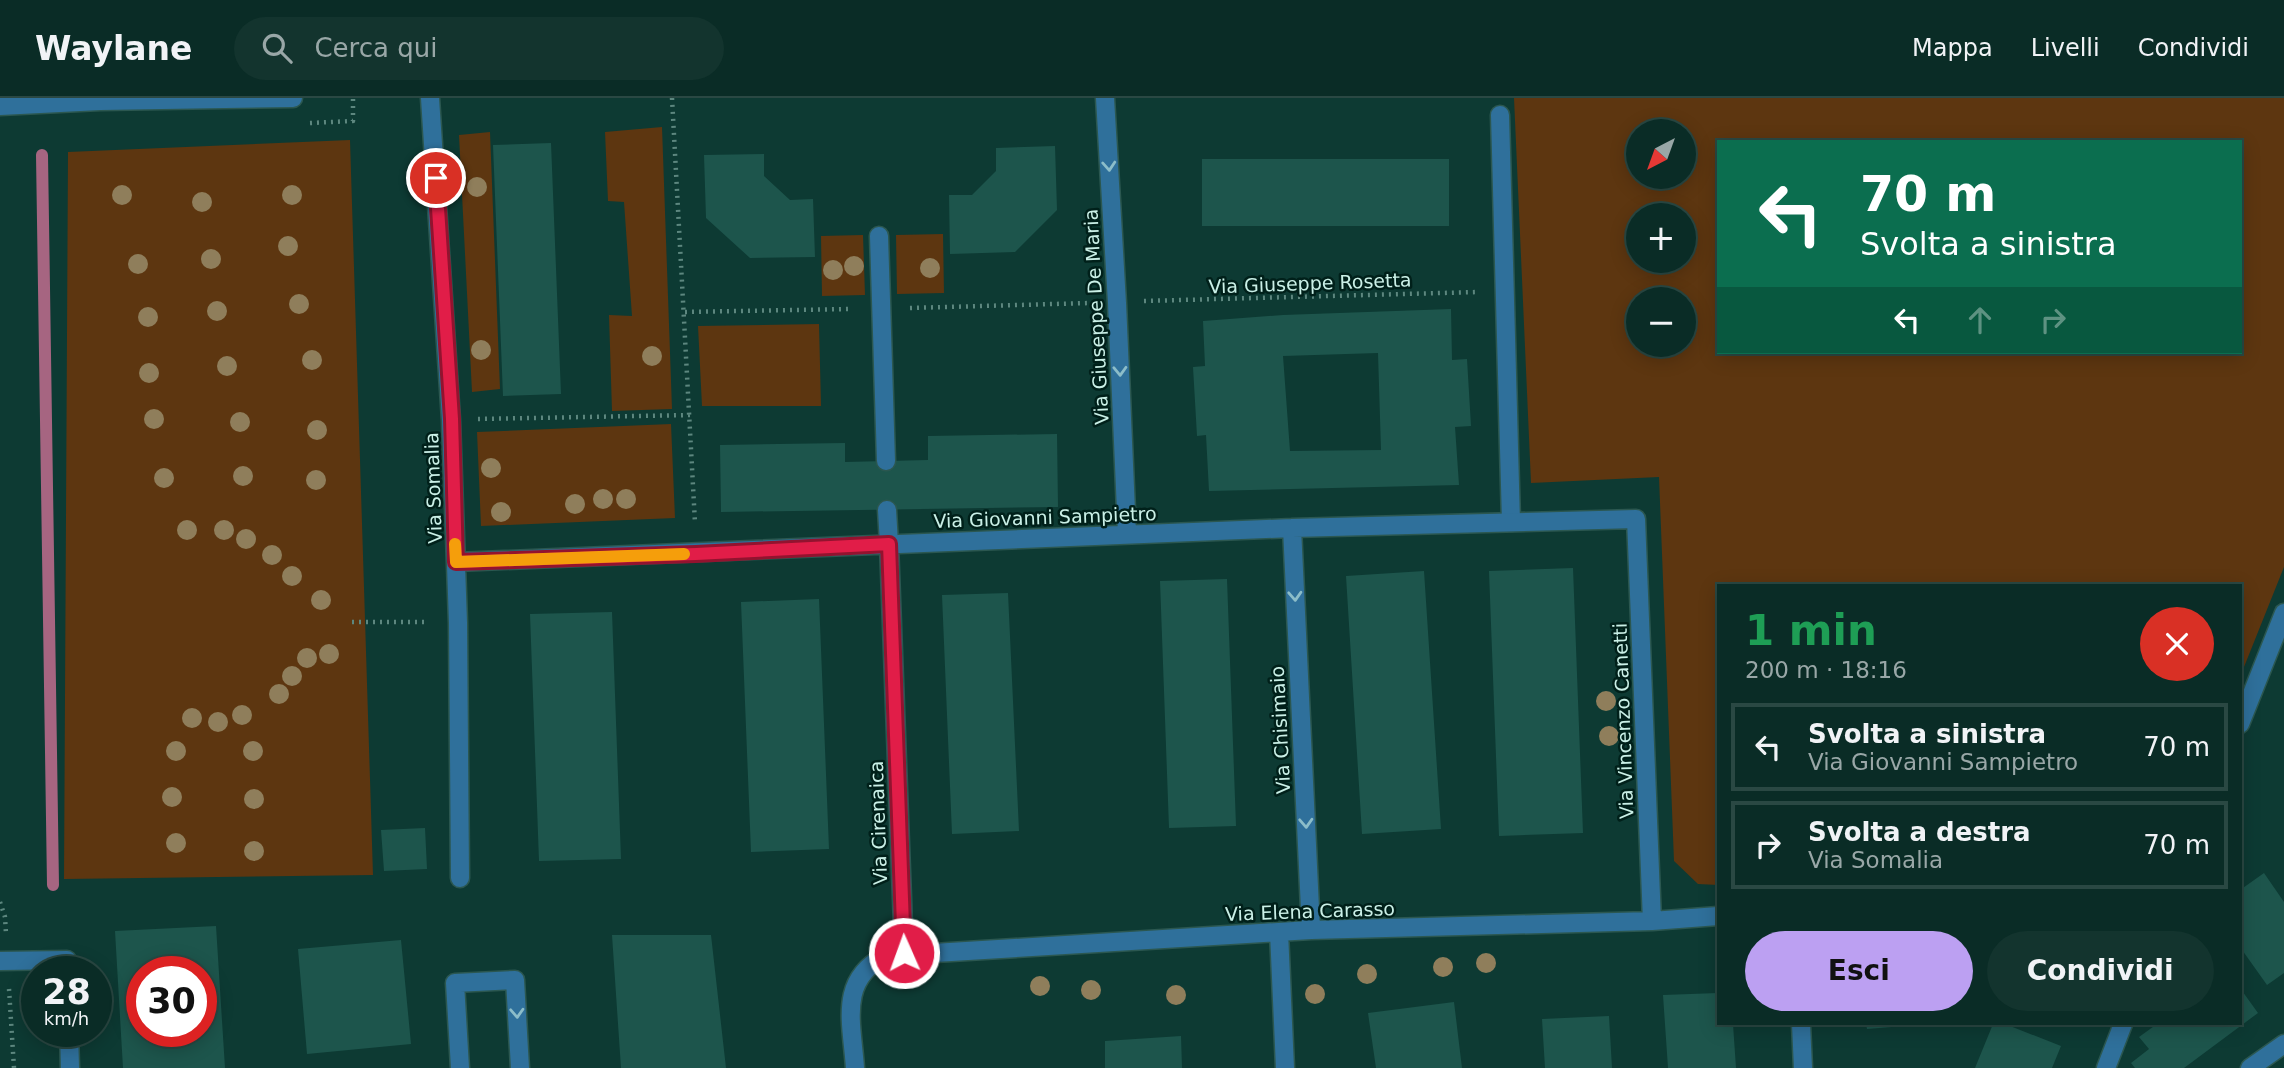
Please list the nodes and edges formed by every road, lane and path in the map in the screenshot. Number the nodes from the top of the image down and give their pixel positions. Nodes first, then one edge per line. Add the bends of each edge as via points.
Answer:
1 (293, 98) edge
2 (430, 98) edge
3 (672, 98) edge
4 (1105, 98) edge
5 (0, 106) edge
6 (1500, 115) dead end
7 (878, 236) dead end
8 (1504, 292) junction
9 (1118, 303) junction
10 (691, 415) junction
11 (452, 419) junction
12 (886, 461) dead end
13 (887, 510) dead end
14 (1636, 519) joint
15 (1511, 522) junction
16 (1292, 528) junction
17 (1127, 534) junction
18 (889, 544) junction
19 (696, 554) junction
20 (456, 562) junction
21 (2284, 613) edge
22 (352, 622) dead end
23 (458, 623) junction
24 (2242, 719) edge
25 (460, 878) dead end
26 (1717, 916) edge
27 (1652, 921) junction
28 (1311, 930) junction
29 (1279, 932) junction
30 (904, 953) junction
31 (0, 961) edge
32 (21, 961) edge
33 (1801, 1025) edge
34 (2123, 1025) edge
35 (2284, 1044) edge
36 (69, 1047) edge
37 (2269, 1063) edge
38 (70, 1068) edge
39 (460, 1068) edge
40 (520, 1068) edge
41 (855, 1068) edge
42 (1285, 1068) edge
43 (1803, 1068) edge
44 (2106, 1068) edge
45 (2250, 1068) edge

1 - 5 street
2 - 11 street, Via Somalia
3 - 10 path
4 -> 9 street, Via Giuseppe De Maria
6 - 8 street
7 - 12 street
8 - 9 path, Via Giuseppe Rosetta
8 - 15 street
9 -> 17 street, Via Giuseppe De Maria
10 - 11 path
10 - 19 path
11 - 20 street, Via Somalia
13 - 18 street, Via Cirenaica
14 - 15 street, Via Giovanni Sampietro
14 - 27 street, Via Vincenzo Canetti
15 - 16 street, Via Giovanni Sampietro
16 - 17 street, Via Giovanni Sampietro
16 -> 28 street, Via Chisimaio
17 - 18 street, Via Giovanni Sampietro
18 - 19 street, Via Giovanni Sampietro
18 - 30 street, Via Cirenaica
19 - 20 street, Via Giovanni Sampietro
20 - 23 street, Via Somalia
21 - 24 street
22 - 23 path
23 - 25 street, Via Somalia
26 - 27 street, Via Elena Carasso
27 - 28 street, Via Elena Carasso
28 - 29 street, Via Elena Carasso
29 - 30 street, Via Elena Carasso
29 - 42 street
30 - 41 street via 869,964 856,981 851,1001
31 - 32 street
33 - 43 street
34 - 44 street
35 - 37 street
36 - 38 street
37 - 45 street
39 -> 40 street via 455,983 515,980

